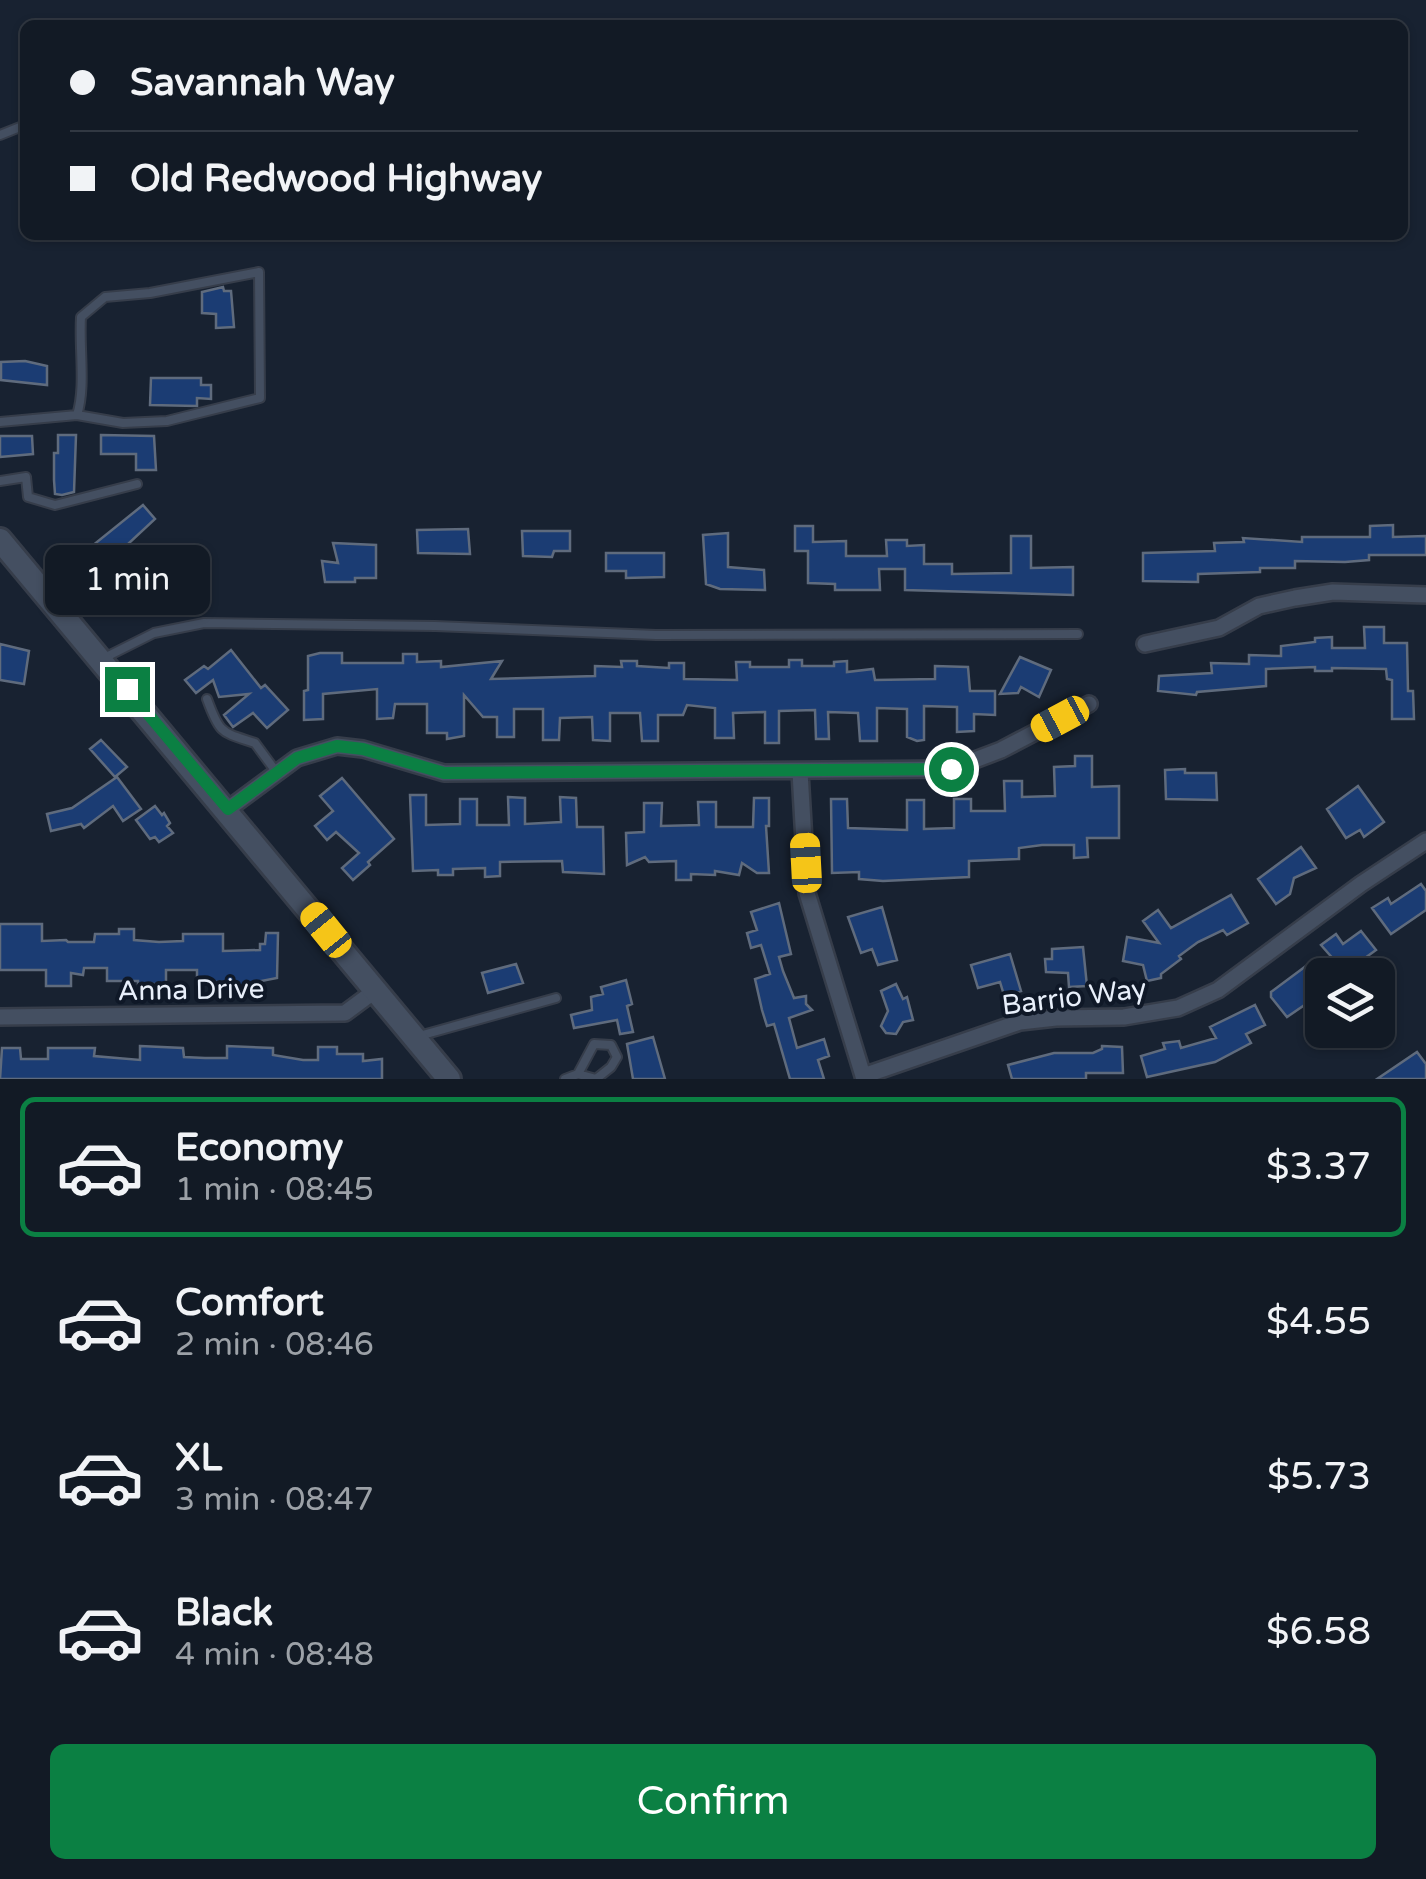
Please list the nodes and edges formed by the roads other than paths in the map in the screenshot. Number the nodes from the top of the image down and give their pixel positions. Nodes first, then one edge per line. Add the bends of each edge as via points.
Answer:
1 (77, 415) junction
2 (0, 422) edge
3 (0, 481) edge
4 (137, 484) dead end
5 (0, 540) edge
6 (1426, 595) edge
7 (1078, 634) dead end
8 (1145, 644) dead end
9 (102, 659) junction
10 (208, 700) dead end
11 (1089, 704) dead end
12 (800, 772) junction
13 (277, 773) junction
14 (228, 809) junction
15 (1426, 842) edge
16 (376, 990) junction
17 (556, 998) dead end
18 (0, 1017) edge
19 (414, 1037) junction
20 (578, 1074) junction
21 (864, 1077) edge
22 (449, 1079) edge
23 (565, 1079) edge

1 - 1 lane via 83,395 81,317 105,297 259,272 260,398 167,421
1 - 2 lane
3 - 4 lane via 26,477 28,497 55,505
5 - 9 main road
6 - 8 street via 1333,592 1295,598 1259,606 1219,628
7 - 9 lane via 656,635 204,624 154,634
9 - 14 main road
10 - 13 lane via 228,736 255,743
11 - 12 street via 951,769
12 - 13 street via 444,773 337,746 297,758
12 - 21 street via 807,893
13 - 14 street
14 - 16 main road
15 - 21 street, Barrio Way via 1218,990 1178,1008 1020,1022
16 - 18 street, Anna Drive via 345,1013
16 - 19 main road
17 - 19 lane
19 - 22 main road
20 - 20 lane via 594,1044 610,1045 617,1056 611,1066 596,1079
20 - 23 lane

